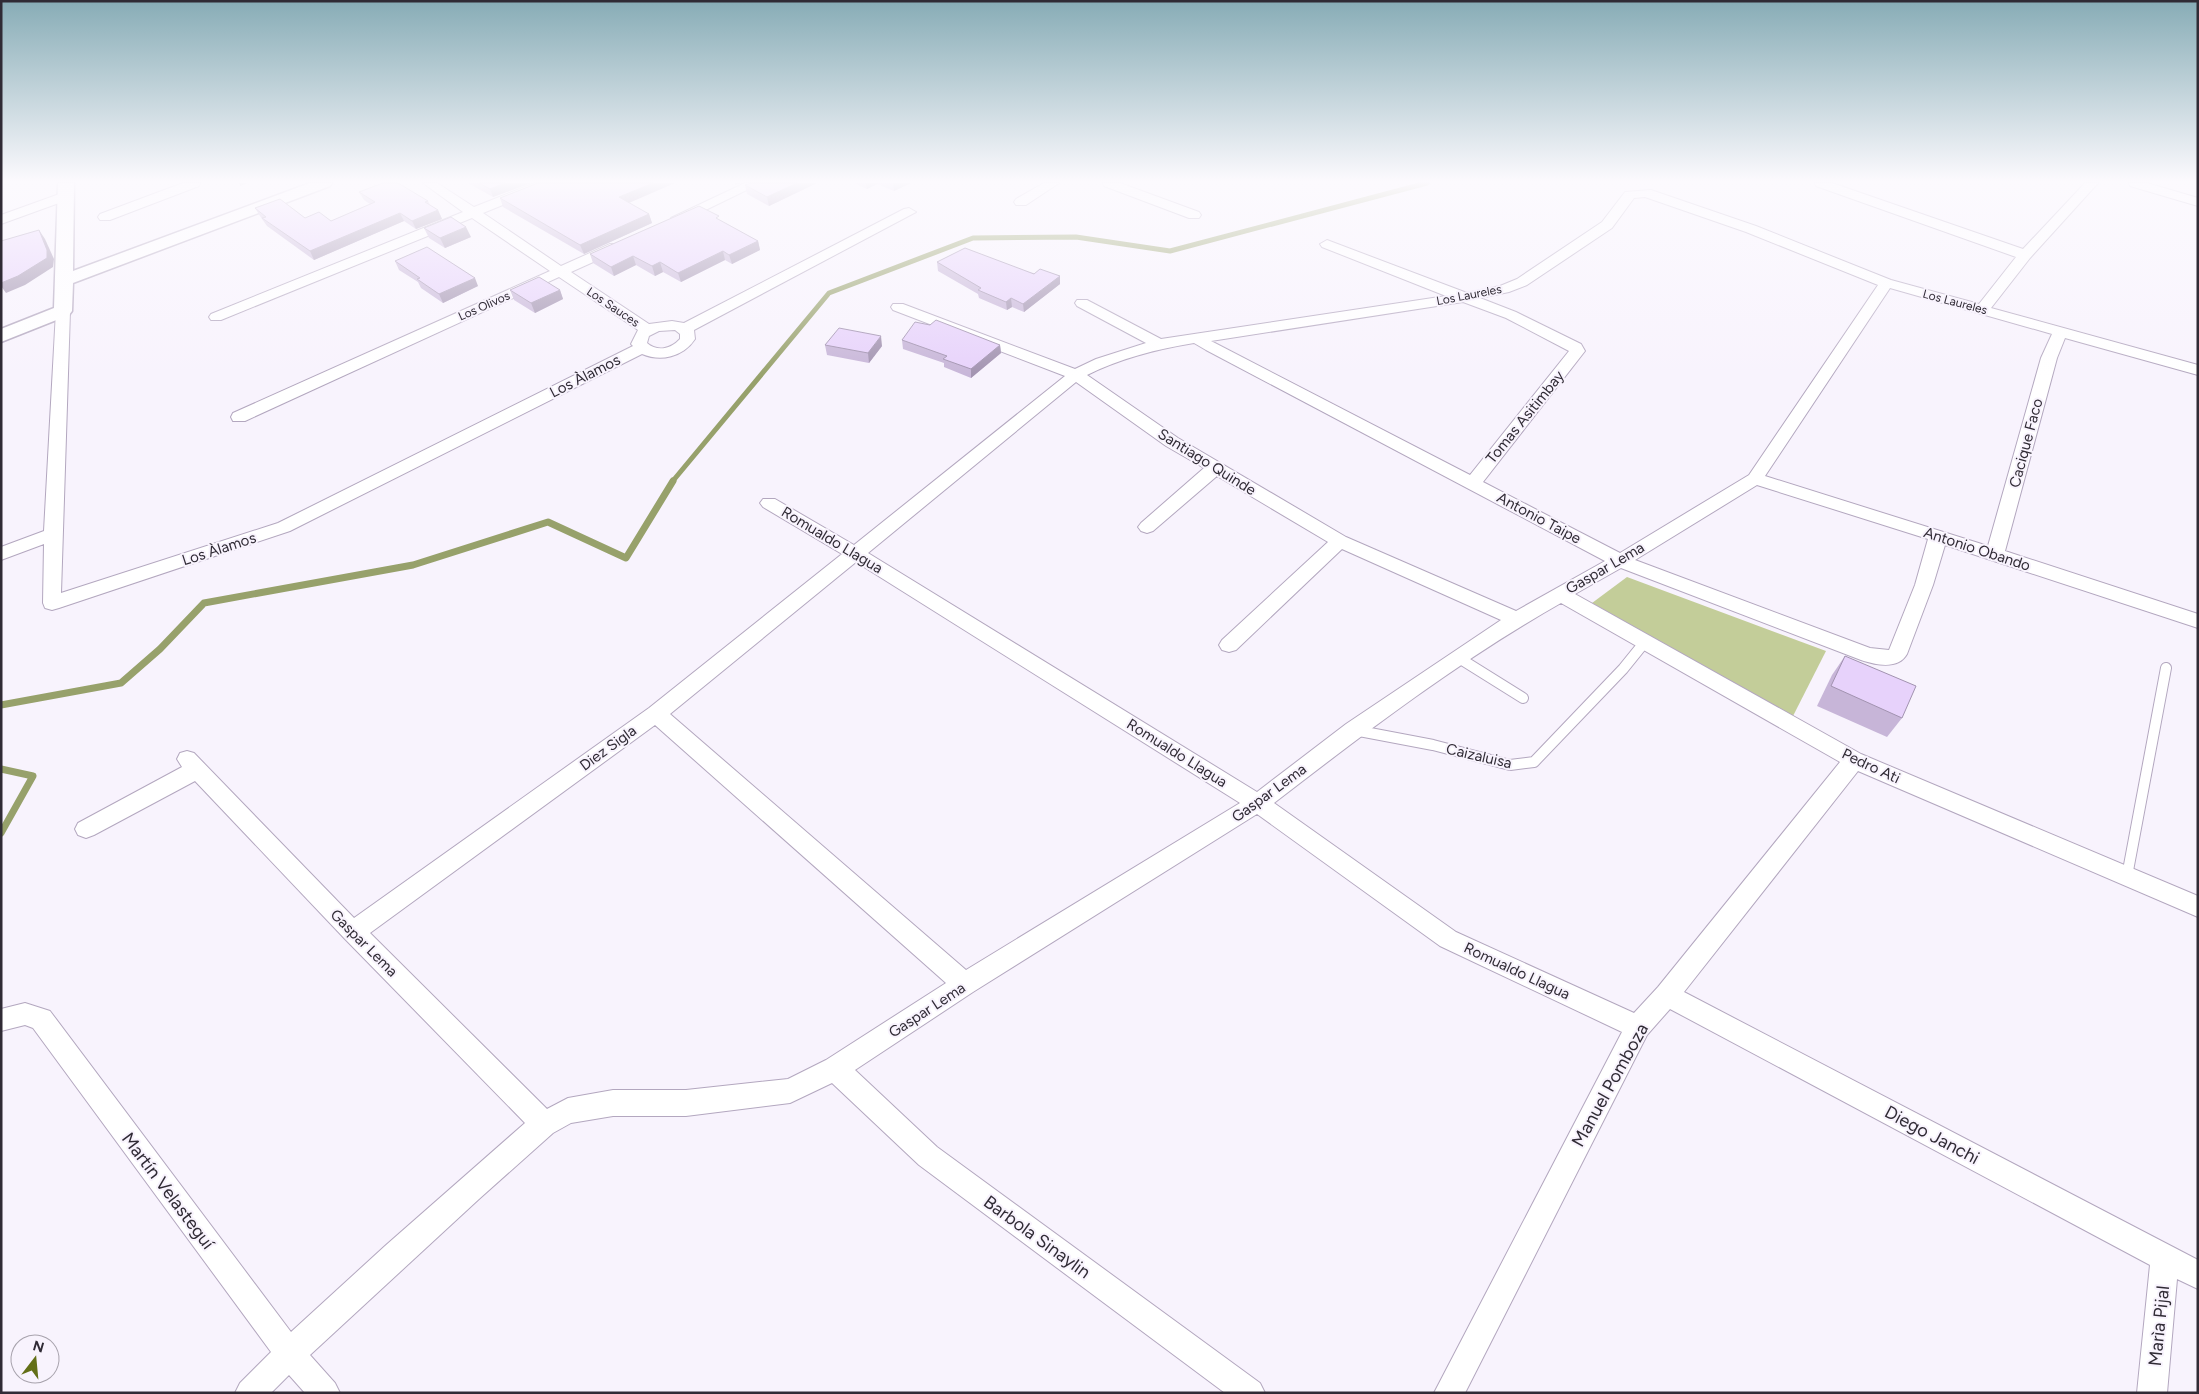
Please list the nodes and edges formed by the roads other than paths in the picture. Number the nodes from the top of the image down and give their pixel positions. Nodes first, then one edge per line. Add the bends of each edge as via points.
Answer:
1 (64, 248) edge
2 (150, 248) edge
3 (385, 248) edge
4 (527, 248) edge
5 (611, 248) edge
6 (840, 248) edge
7 (1337, 248) edge
8 (1573, 248) edge
9 (1799, 248) edge
10 (2005, 248) edge
11 (2031, 248) edge
12 (2025, 255) junction
13 (560, 271) junction
14 (64, 280) junction
15 (1886, 283) junction
16 (1467, 298) junction
17 (1082, 303) dead end
18 (898, 307) dead end
19 (1983, 309) junction
20 (63, 311) junction
21 (216, 317) dead end
22 (684, 329) junction
23 (647, 330) junction
24 (2060, 332) junction
25 (1, 336) edge
26 (1195, 337) junction
27 (1159, 344) junction
28 (641, 348) junction
29 (2198, 370) edge
30 (1076, 375) junction
31 (239, 417) dead end
32 (1216, 468) junction
33 (1755, 479) junction
34 (1473, 483) junction
35 (769, 503) dead end
36 (1147, 527) dead end
37 (53, 534) junction
38 (1938, 536) junction
39 (1340, 541) junction
40 (1, 554) edge
41 (856, 554) junction
42 (1996, 555) junction
43 (1620, 561) junction
44 (1560, 594) junction
45 (1517, 619) junction
46 (2198, 622) edge
47 (1644, 643) junction
48 (1229, 646) dead end
49 (1460, 658) junction
50 (2166, 668) dead end
51 (1523, 698) dead end
52 (656, 714) junction
53 (1353, 730) junction
54 (1854, 760) junction
55 (1258, 803) junction
56 (86, 828) dead end
57 (2127, 878) junction
58 (2198, 907) edge
59 (354, 932) junction
60 (965, 984) junction
61 (1667, 995) junction
62 (1, 1020) edge
63 (1638, 1027) junction
64 (835, 1069) junction
65 (544, 1124) junction
66 (2165, 1258) junction
67 (2198, 1275) edge
68 (289, 1353) junction
69 (250, 1393) edge
70 (325, 1393) edge
71 (1250, 1393) edge
72 (1449, 1393) edge
73 (2152, 1393) edge

1 - 14 street
2 - 14 street
3 - 21 street
4 - 13 street, Los Sauces
5 - 13 street, Los Olivos
6 - 22 street
7 - 16 street
8 - 16 street, Los Laureles via 1522,282
9 - 15 street, Los Laureles
10 - 12 street
11 - 12 street
12 - 19 street
13 - 23 street, Los Sauces
13 - 31 street, Los Olivos
14 - 20 street
15 - 19 street, Los Laureles
15 - 33 street, Gaspar Lema
16 - 26 street, Los Laureles
16 - 34 street, Tomas Asitimbay via 1571,343 1577,351
17 - 27 street
18 - 30 street, Santiago Quinde
19 - 24 street, Los Laureles
20 - 25 street
20 - 37 street, Los Àlamos
22 - 23 street via 672,325
22 - 28 street via 688,332 687,341 677,349 653,353
23 - 28 street via 639,339
24 - 29 street, Los Laureles
24 - 42 street, Cacique Faco via 2049,358
26 - 27 street, Los Laureles
26 - 34 street, Antonio Taipe
27 - 30 street, Los Laureles via 1101,362
28 - 37 street, Los Àlamos via 284,527 52,603
30 - 32 street, Santiago Quinde via 1172,442
30 - 41 street, Los Laureles
32 - 36 street
32 - 39 street, Santiago Quinde
33 - 38 street, Antonio Obando
33 - 43 street, Gaspar Lema
34 - 43 street, Antonio Taipe
35 - 41 street, Romualdo Llagua
37 - 40 street
38 - 42 street, Antonio Obando
38 - 43 street, Antonio Taipe via 1898,654 1892,658 1868,655
39 - 45 street, Santiago Quinde via 1476,604
39 - 48 street
41 - 52 street, Diez Sigla
41 - 55 street, Romualdo Llagua
42 - 46 street, Antonio Obando
43 - 44 street, Gaspar Lema
44 - 45 street, Gaspar Lema
44 - 47 street, Pedro Ati
45 - 49 street, Gaspar Lema
47 - 53 lane, Caizaluisa via 1534,762 1510,765 1434,745
47 - 54 street, Pedro Ati
49 - 51 lane
49 - 53 street, Gaspar Lema
50 - 57 lane
52 - 59 street, Diez Sigla
52 - 60 street
53 - 55 street, Gaspar Lema
54 - 57 street, Pedro Ati
54 - 61 street, Manuel Pomboza
55 - 60 street, Gaspar Lema
55 - 63 street, Romualdo Llagua via 1448,939
56 - 59 street, Gaspar Lema via 192,764
57 - 58 street, Pedro Ati
59 - 65 street, Gaspar Lema
60 - 64 street, Gaspar Lema
61 - 63 street, Manuel Pomboza
61 - 66 street, Diego Janchi
62 - 68 street, Martín Velasteguí via 25,1014 41,1019
63 - 72 street, Manuel Pomboza
64 - 65 street, Gaspar Lema via 790,1091 686,1103 613,1103 568,1112
64 - 71 street, Barbola Sinaylin via 928,1156
65 - 68 street, Gaspar Lema
66 - 67 street, Diego Janchi
66 - 73 street, Marìa Pijal
68 - 69 street, Gaspar Lema
68 - 70 street, Martín Velasteguí

